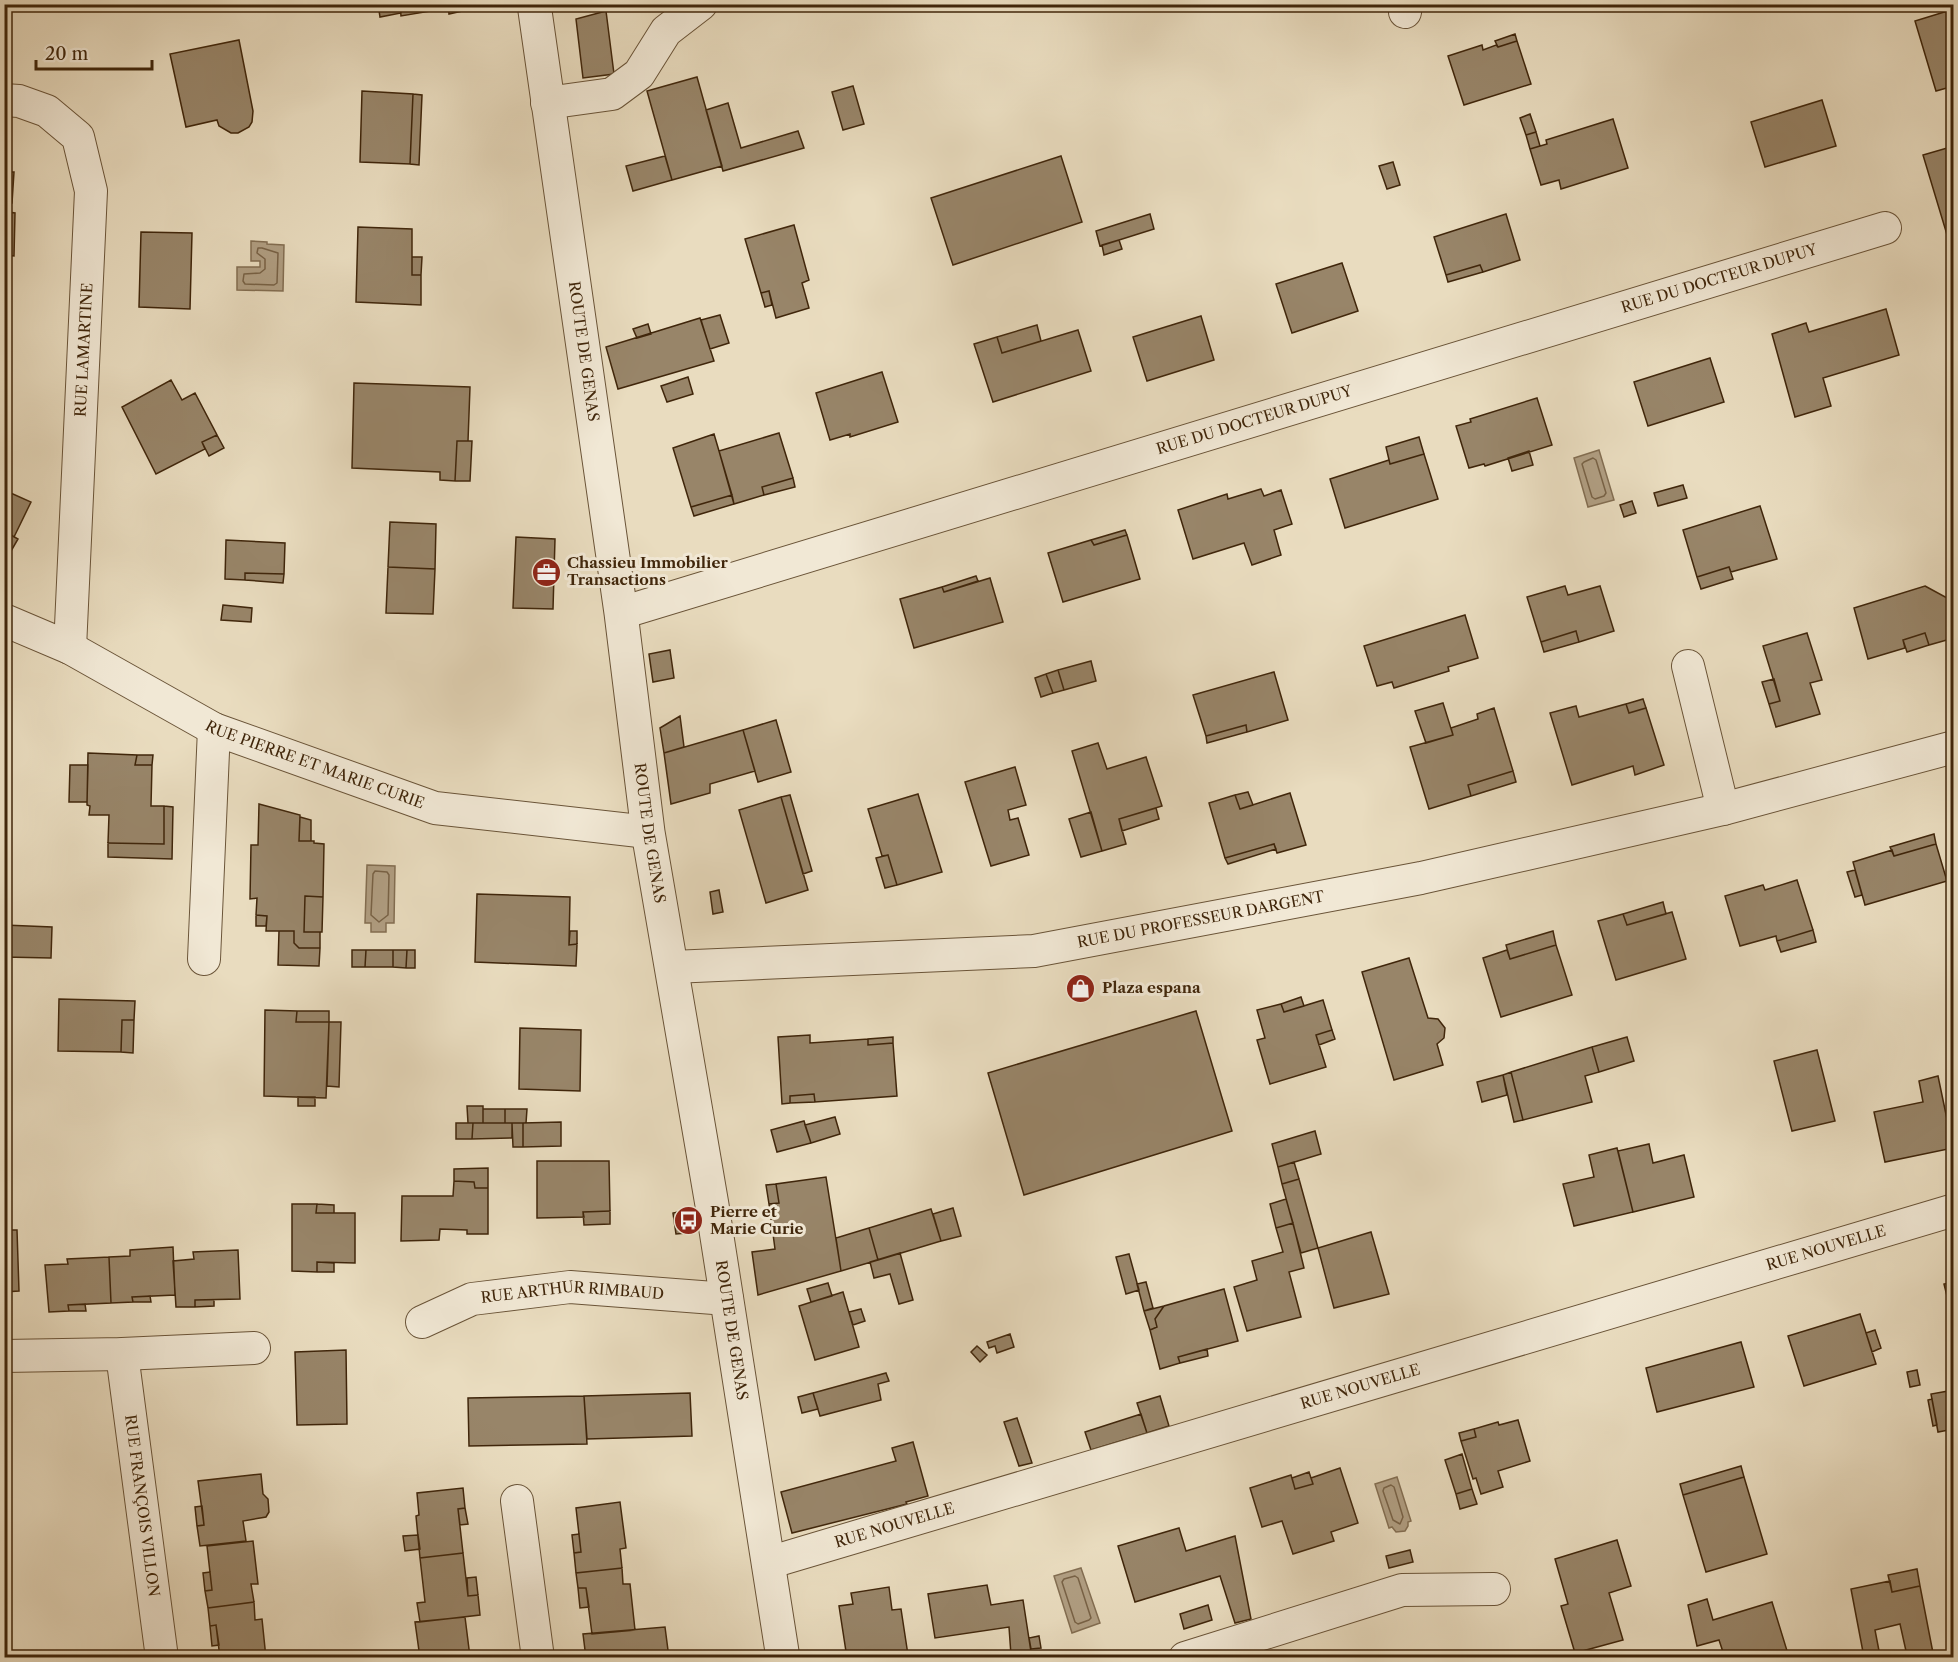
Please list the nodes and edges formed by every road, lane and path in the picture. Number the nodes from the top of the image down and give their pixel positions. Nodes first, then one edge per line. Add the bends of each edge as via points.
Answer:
1 (534, 4) edge
2 (701, 4) edge
3 (4, 100) edge
4 (547, 103) junction
5 (1886, 228) dead end
6 (621, 613) junction
7 (4, 620) edge
8 (70, 648) junction
9 (1688, 666) dead end
10 (214, 729) junction
11 (1953, 747) edge
12 (1723, 809) junction
13 (648, 832) junction
14 (204, 959) dead end
15 (672, 967) junction
16 (1953, 1210) edge
17 (727, 1299) junction
18 (422, 1322) dead end
19 (254, 1348) dead end
20 (122, 1354) junction
21 (4, 1356) edge
22 (517, 1501) dead end
23 (768, 1563) junction
24 (1494, 1589) dead end
25 (162, 1658) edge
26 (538, 1658) edge
27 (783, 1658) edge
28 (1185, 1658) edge

1 - 4 street, ROUTE DE GENAS
2 - 4 street via 666,31 639,74 612,94
3 - 8 street, RUE LAMARTINE via 47,111 78,137 91,190
4 - 6 street, ROUTE DE GENAS
5 - 6 street, RUE DU DOCTEUR DUPUY
6 - 13 street, ROUTE DE GENAS
7 - 8 street, RUE PIERRE ET MARIE CURIE
8 - 10 street, RUE PIERRE ET MARIE CURIE
9 - 12 street
10 - 13 street, RUE PIERRE ET MARIE CURIE via 435,808
10 - 14 street
11 - 12 street, RUE DU PROFESSEUR DARGENT
12 - 15 street, RUE DU PROFESSEUR DARGENT via 1421,878 1034,951
13 - 15 street, ROUTE DE GENAS
15 - 17 street, ROUTE DE GENAS
16 - 23 street, RUE NOUVELLE
17 - 18 street, RUE ARTHUR RIMBAUD via 570,1287 472,1299
17 - 23 street, ROUTE DE GENAS
19 - 20 street
20 - 21 street
20 - 25 street, RUE FRANÇOIS VILLON
22 - 26 street
23 - 27 street, ROUTE DE GENAS
24 - 28 street via 1402,1590

